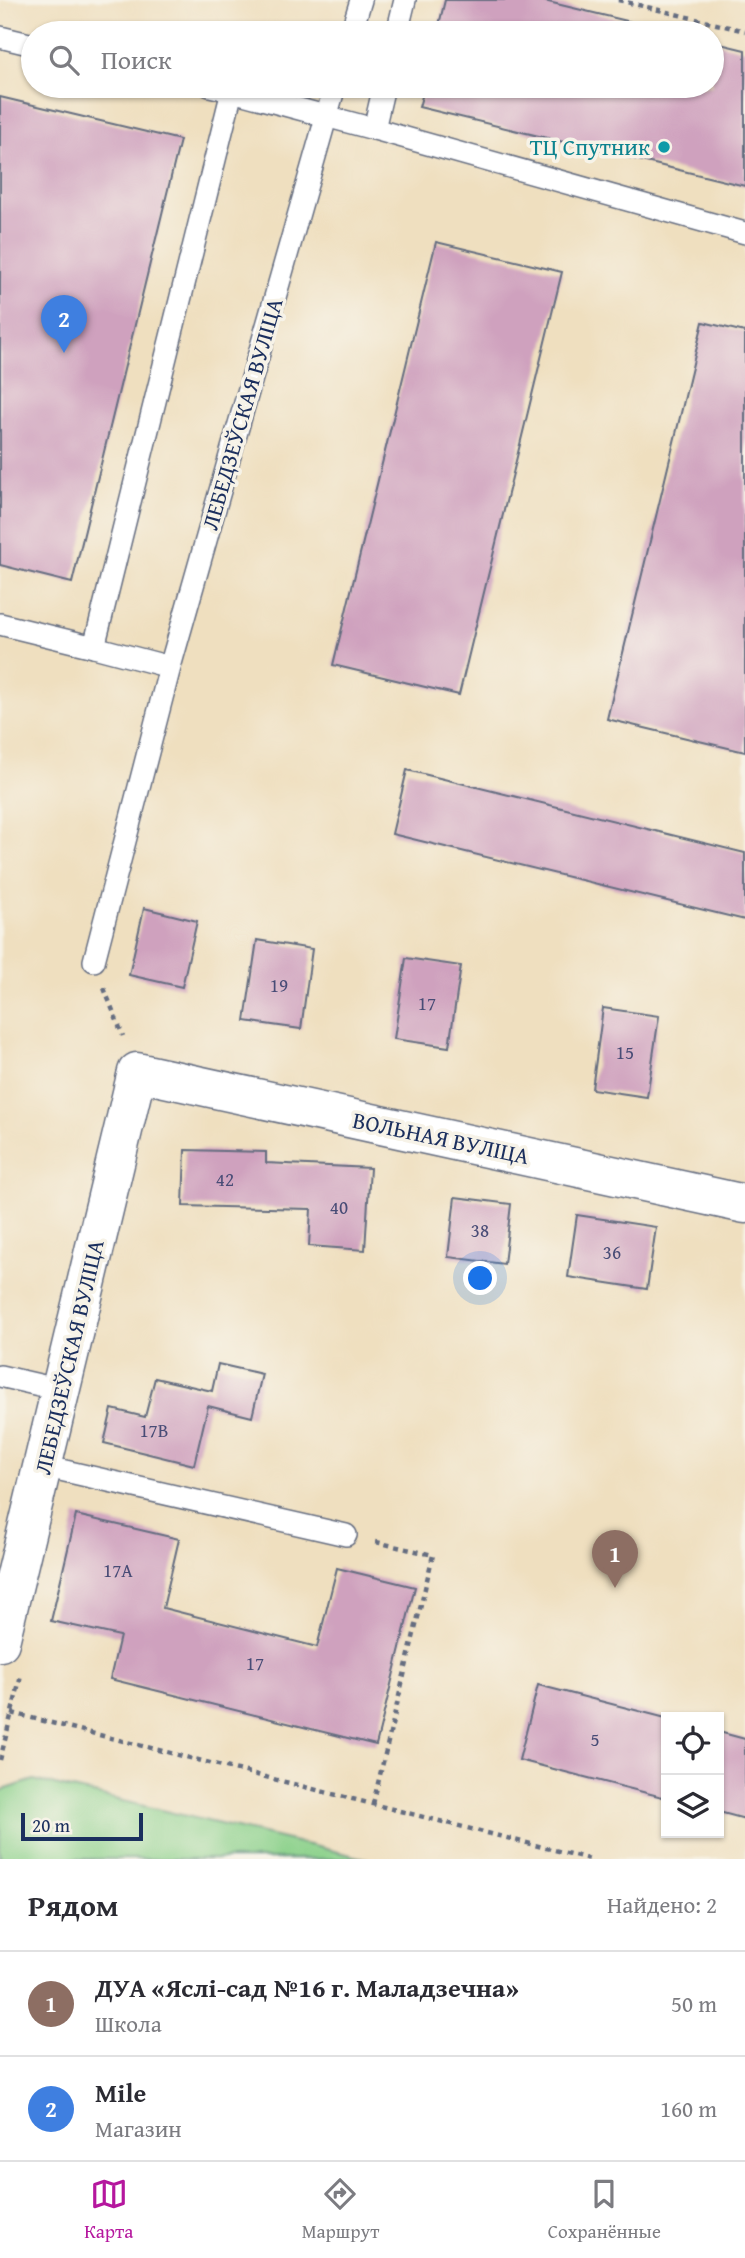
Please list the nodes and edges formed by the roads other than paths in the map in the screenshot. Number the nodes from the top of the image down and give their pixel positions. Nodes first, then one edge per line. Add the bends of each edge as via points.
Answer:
1 (361, 0) edge
2 (405, 0) edge
3 (355, 21) edge
4 (400, 21) edge
5 (0, 37) edge
6 (21, 42) edge
7 (230, 98) edge
8 (256, 98) edge
9 (332, 98) edge
10 (381, 98) edge
11 (326, 118) junction
12 (374, 129) junction
13 (745, 233) edge
14 (0, 624) edge
15 (94, 647) junction
16 (170, 667) junction
17 (94, 961) road end
18 (137, 1072) joint
19 (745, 1204) edge
20 (0, 1376) edge
21 (61, 1390) junction
22 (43, 1466) junction
23 (346, 1535) road end
24 (0, 1642) edge

1 - 3 lane
2 - 4 lane
5 - 6 lane
7 - 15 lane
8 - 11 lane
9 - 11 lane, ЛЕБЕДЗЕЎСКАЯ ВУЛІЦА
10 - 12 lane
11 - 12 lane
11 - 16 lane, ЛЕБЕДЗЕЎСКАЯ ВУЛІЦА
12 - 13 lane
14 - 15 lane
15 - 16 lane
16 - 17 lane, ЛЕБЕДЗЕЎСКАЯ ВУЛІЦА
18 - 19 street, ВОЛЬНАЯ ВУЛІЦА
18 - 21 street, ЛЕБЕДЗЕЎСКАЯ ВУЛІЦА
20 - 21 lane
21 - 22 street, ЛЕБЕДЗЕЎСКАЯ ВУЛІЦА
22 - 23 lane
22 - 24 street, ЛЕБЕДЗЕЎСКАЯ ВУЛІЦА

